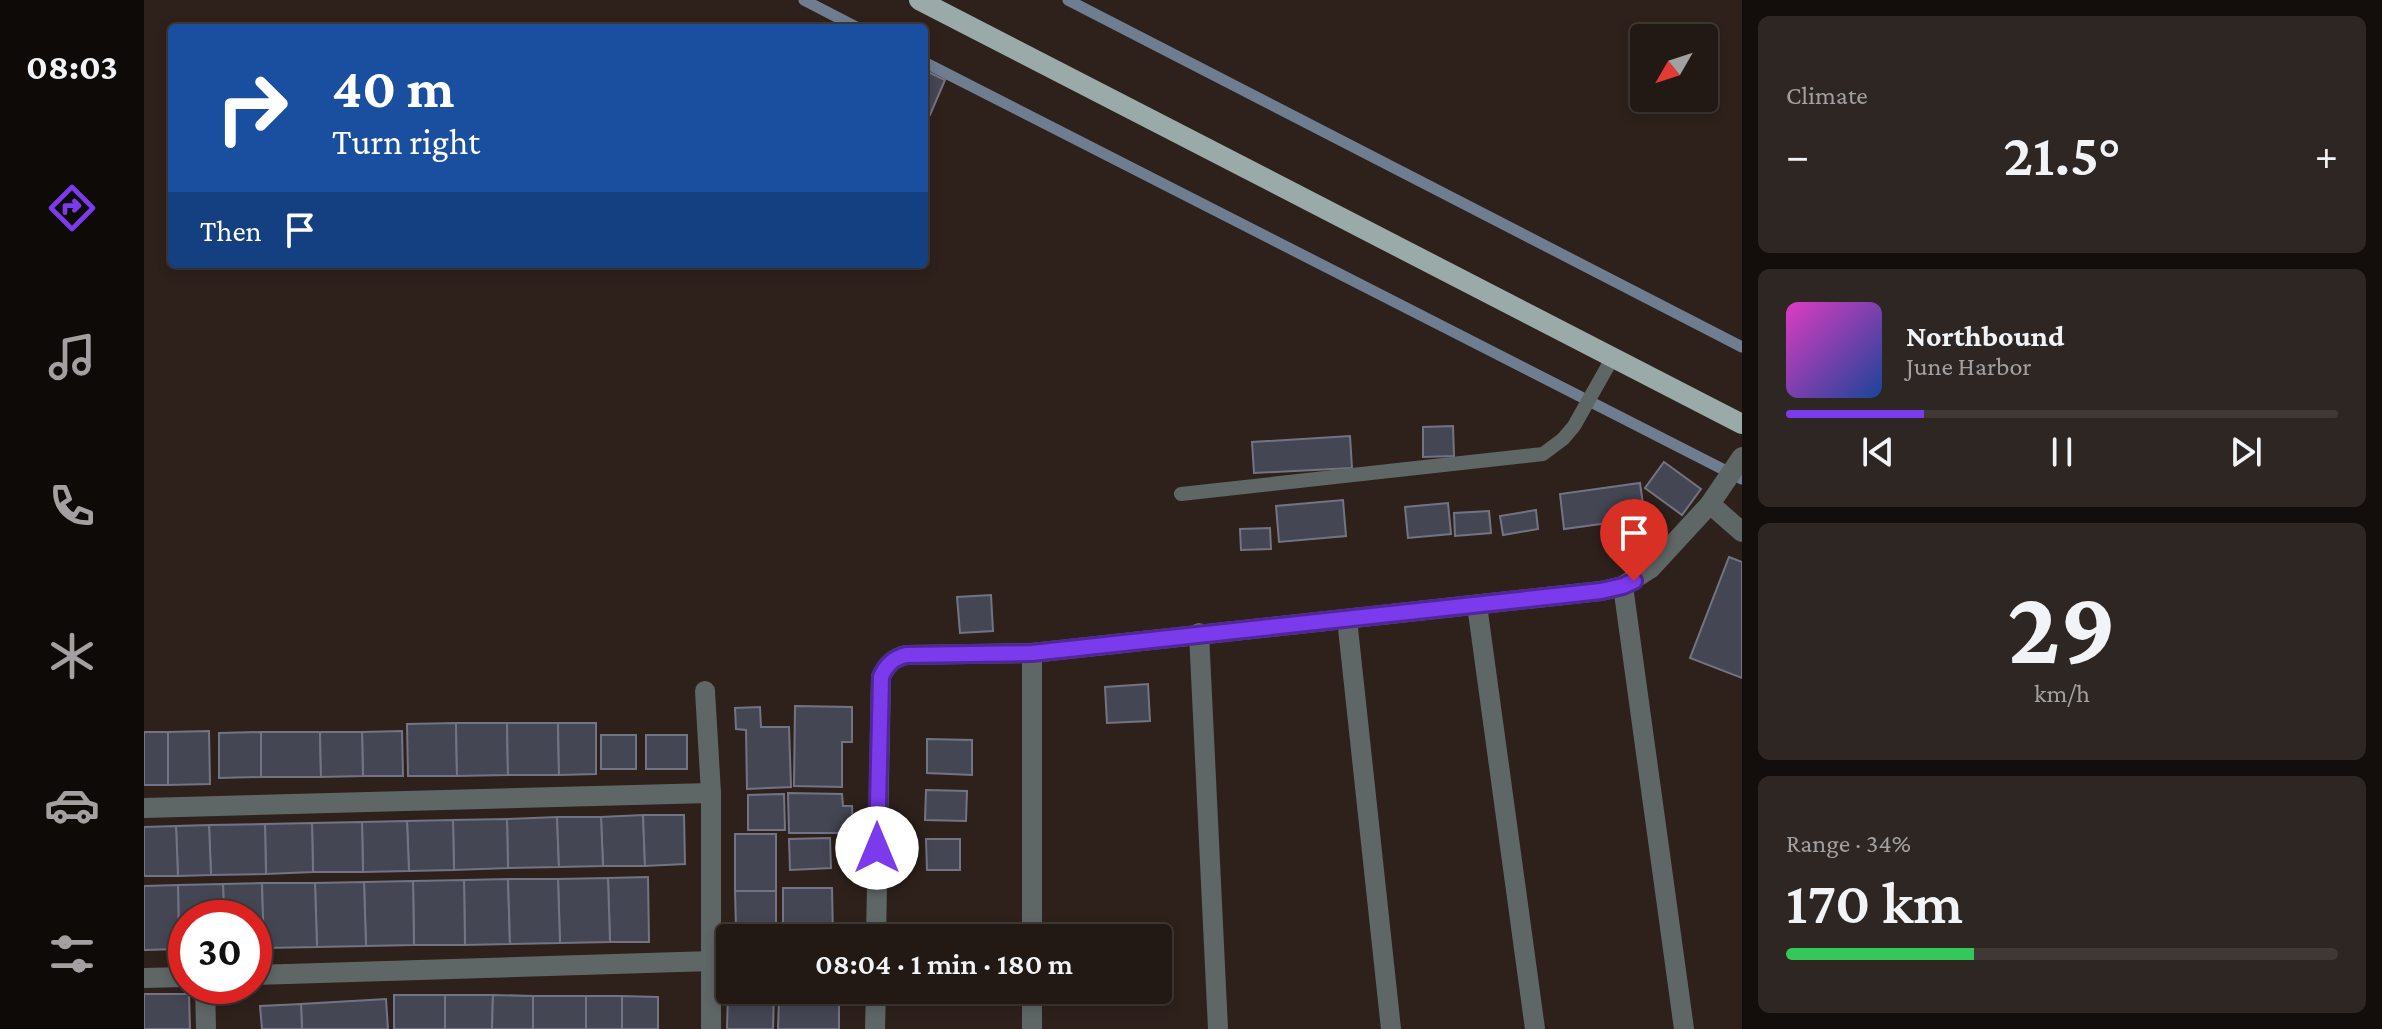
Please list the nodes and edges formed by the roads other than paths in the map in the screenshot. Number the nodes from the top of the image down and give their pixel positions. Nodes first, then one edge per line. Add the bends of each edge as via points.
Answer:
1 (919, 0) edge
2 (1613, 357) junction
3 (1742, 424) edge
4 (1742, 457) edge
5 (1181, 494) dead end
6 (1710, 504) junction
7 (1742, 532) edge
8 (1623, 586) junction
9 (1477, 605) junction
10 (1347, 619) junction
11 (1199, 633) junction
12 (1032, 653) junction
13 (705, 691) dead end
14 (711, 793) junction
15 (144, 808) edge
16 (876, 924) edge
17 (1032, 924) edge
18 (712, 961) junction
19 (272, 974) edge
20 (168, 977) edge
21 (144, 978) edge
22 (205, 1004) edge
23 (876, 1004) edge
24 (1032, 1004) edge
25 (206, 1029) edge
26 (711, 1029) edge
27 (875, 1029) edge
28 (1032, 1029) edge
29 (1218, 1029) edge
30 (1391, 1029) edge
31 (1535, 1029) edge
32 (1684, 1029) edge

1 - 2 main road
2 - 3 main road
2 - 5 lane via 1574,426 1543,454
4 - 6 street
6 - 7 street
6 - 8 street via 1651,568
8 - 9 street
8 - 32 street
9 - 10 street
9 - 31 street
10 - 11 street
10 - 30 street
11 - 12 street
11 - 29 street
12 - 16 street via 906,655 885,669 880,693
12 - 17 street
13 - 14 street
14 - 15 street
14 - 18 street
18 - 19 street
18 - 26 street
20 - 21 street
22 - 25 street
23 - 27 street
24 - 28 street

